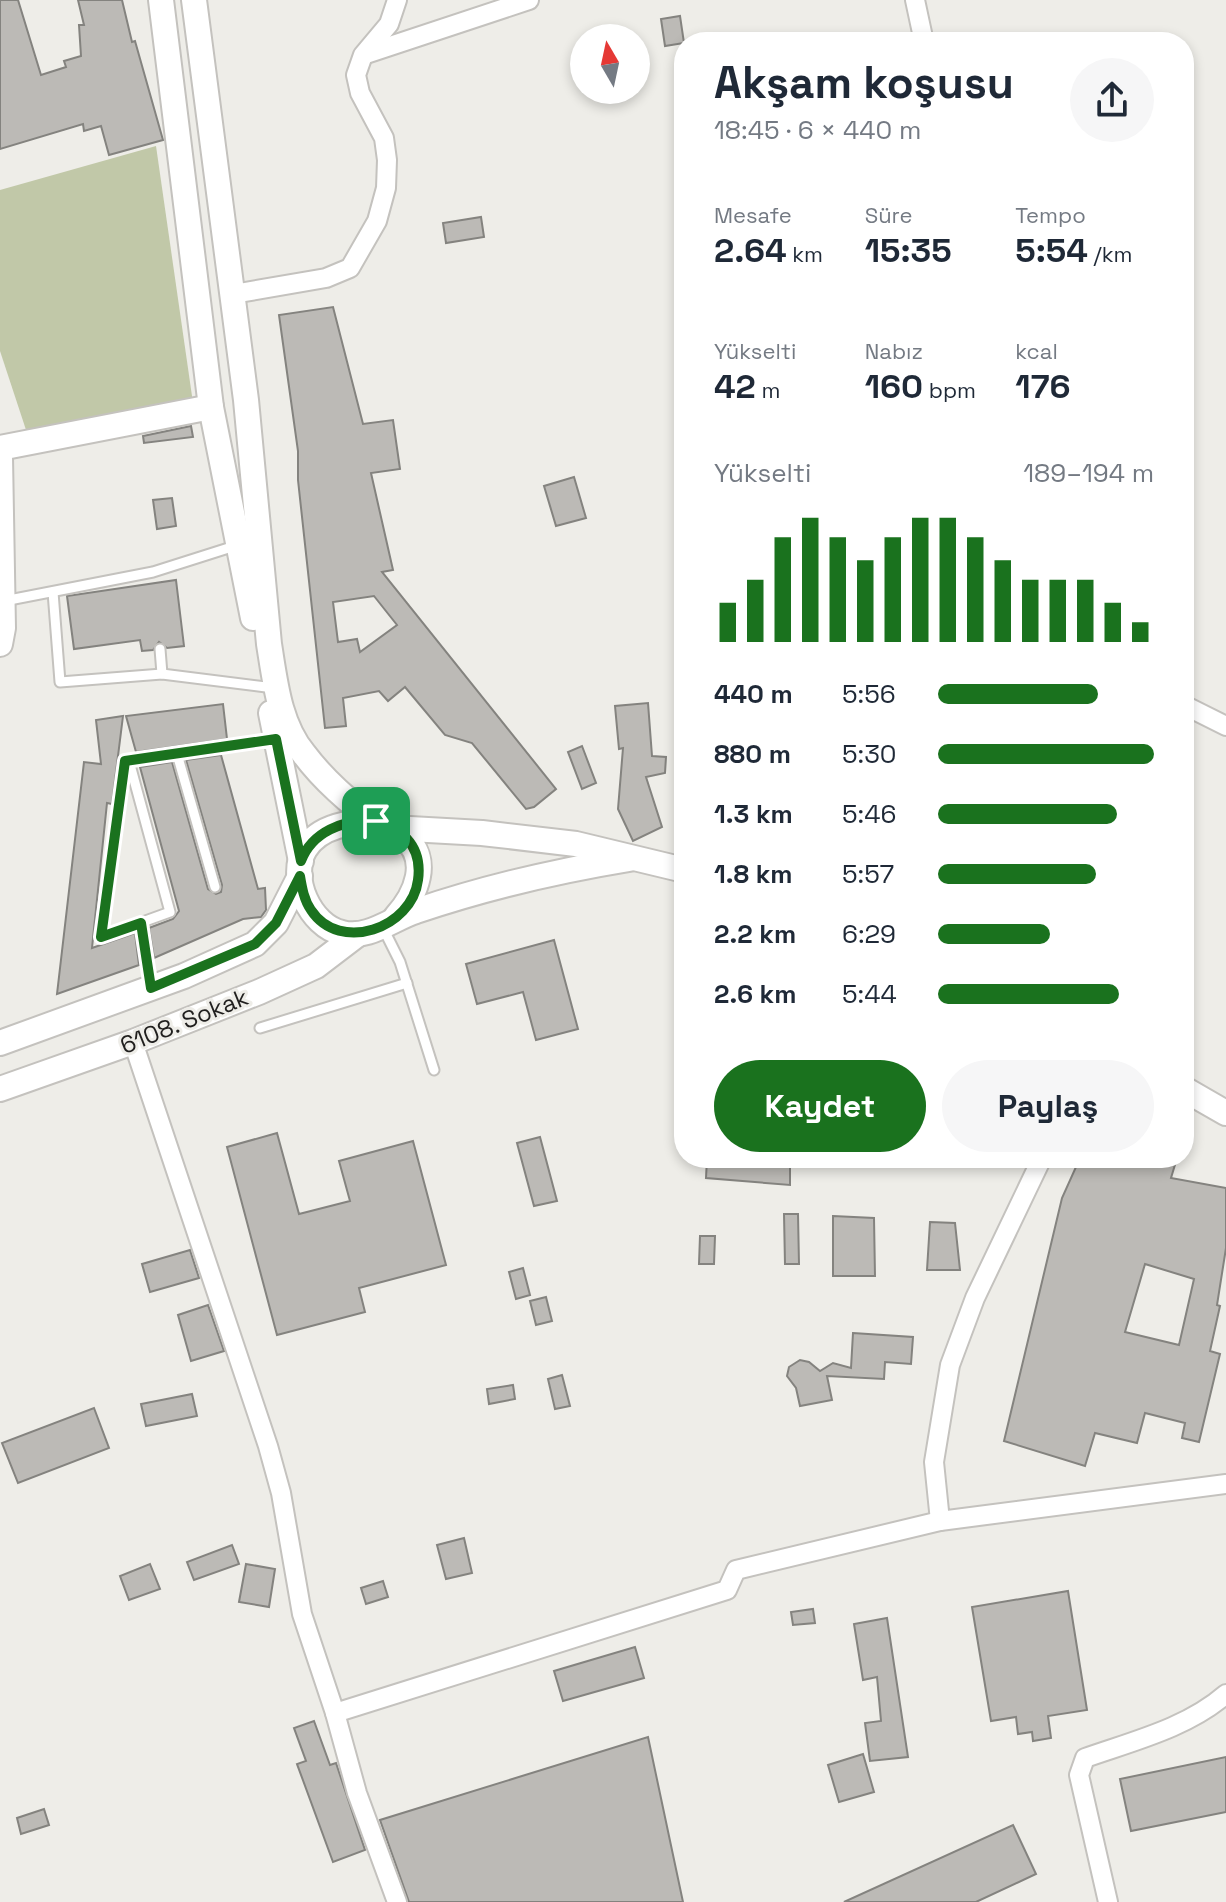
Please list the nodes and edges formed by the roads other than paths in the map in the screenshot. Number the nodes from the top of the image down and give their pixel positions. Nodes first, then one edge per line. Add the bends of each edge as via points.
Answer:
1 (161, 0) edge
2 (194, 0) edge
3 (397, 0) edge
4 (529, 0) edge
5 (915, 0) edge
6 (922, 32) edge
7 (363, 55) junction
8 (233, 294) junction
9 (211, 407) junction
10 (0, 448) edge
11 (0, 457) edge
12 (1, 522) edge
13 (238, 545) junction
14 (153, 572) junction
15 (154, 583) dead end
16 (53, 592) junction
17 (1, 602) edge
18 (0, 644) edge
19 (160, 649) dead end
20 (162, 674) junction
21 (266, 687) junction
22 (1194, 708) edge
23 (1226, 726) edge
24 (276, 739) junction
25 (177, 754) junction
26 (129, 761) junction
27 (384, 824) junction
28 (629, 859) junction
29 (300, 868) junction
30 (674, 868) edge
31 (215, 887) dead end
32 (389, 921) junction
33 (141, 923) junction
34 (358, 934) junction
35 (407, 983) junction
36 (151, 988) junction
37 (260, 1028) dead end
38 (133, 1042) junction
39 (0, 1043) edge
40 (434, 1070) dead end
41 (0, 1089) edge
42 (1194, 1095) edge
43 (1226, 1113) edge
44 (1037, 1168) edge
45 (1226, 1484) edge
46 (940, 1521) junction
47 (1226, 1694) edge
48 (335, 1713) junction
49 (397, 1902) edge
50 (1108, 1902) edge

1 - 9 street
2 - 8 street
3 - 7 street via 389,24
4 - 7 street
5 - 6 street
7 - 8 street via 356,75 360,93 384,138 387,160 377,221 350,268 326,278
8 - 27 street via 278,696 304,755
9 - 10 street
9 - 13 street
11 - 12 street
12 - 17 street
13 - 14 lane
13 - 21 street
14 - 15 lane
14 - 16 lane
16 - 17 lane
16 - 20 lane via 60,682
17 - 18 street
19 - 20 lane
20 - 21 lane
21 - 24 street
22 - 23 street
24 - 25 lane
24 - 29 street
25 - 26 lane
25 - 31 lane
26 - 33 lane via 170,912
26 - 33 lane via 101,937
27 - 28 street via 576,844
27 - 29 street via 339,825 319,834 306,848
27 - 32 street via 414,847 418,863 410,901
28 - 30 street
28 - 32 street via 471,891
29 - 34 street via 313,913 327,926
29 - 36 street, 6108. Sokak via 276,923 255,944
32 - 34 street
32 - 35 lane
33 - 36 lane
34 - 38 street, 6108. Sokak via 316,966
35 - 37 lane
35 - 40 lane
36 - 39 street, 6108. Sokak
38 - 41 street, 6108. Sokak
38 - 48 street via 268,1446 302,1614
42 - 43 street
44 - 46 street via 975,1298 950,1365 934,1462
45 - 46 street
46 - 48 street via 736,1570 727,1590
47 - 50 street via 1176,1726 1085,1758 1079,1775
48 - 49 street via 357,1793

